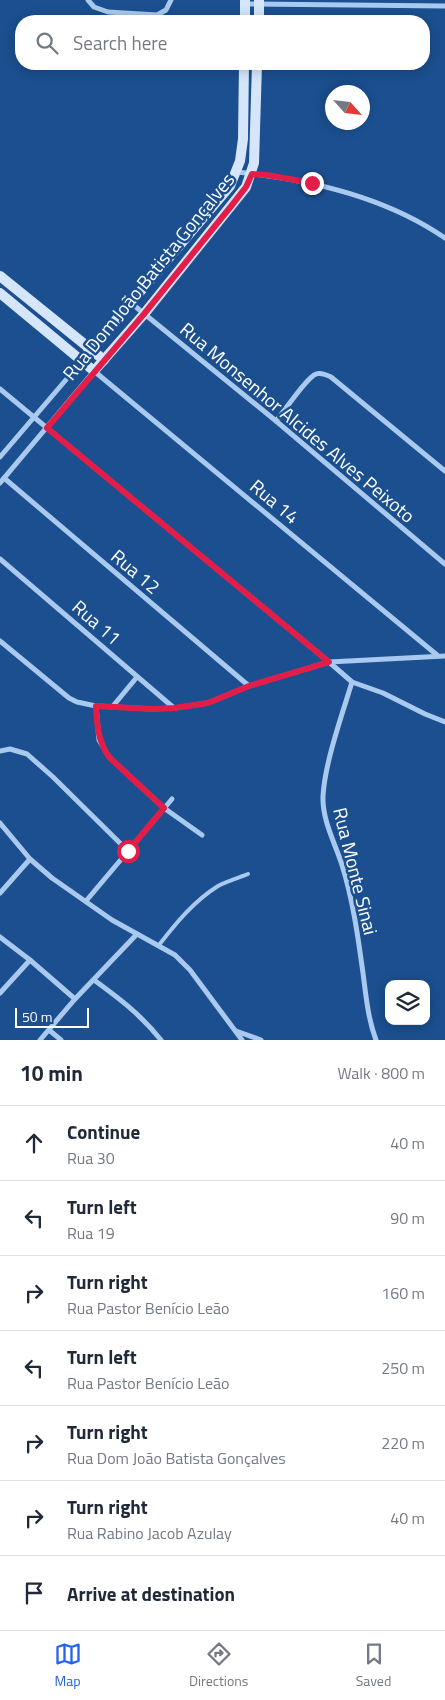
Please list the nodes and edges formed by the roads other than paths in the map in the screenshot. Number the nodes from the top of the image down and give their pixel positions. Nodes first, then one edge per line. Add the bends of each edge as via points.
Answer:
1 (88, 0) edge
2 (171, 0) edge
3 (380, 0) edge
4 (398, 0) edge
5 (245, 2) edge
6 (259, 2) edge
7 (386, 5) junction
8 (403, 5) junction
9 (445, 6) edge
10 (245, 15) edge
11 (259, 15) edge
12 (244, 70) edge
13 (257, 70) edge
14 (236, 172) junction
15 (252, 174) junction
16 (445, 238) edge
17 (0, 276) edge
18 (0, 293) edge
19 (131, 303) junction
20 (144, 314) junction
21 (91, 350) junction
22 (82, 360) junction
23 (104, 360) junction
24 (94, 371) junction
25 (0, 389) edge
26 (34, 416) junction
27 (276, 421) junction
28 (47, 428) junction
29 (0, 457) edge
30 (445, 471) edge
31 (2, 481) edge
32 (0, 559) edge
33 (445, 564) edge
34 (0, 641) edge
35 (437, 655) junction
36 (445, 656) edge
37 (329, 662) junction
38 (137, 676) junction
39 (352, 682) junction
40 (249, 686) junction
41 (96, 706) junction
42 (113, 706) junction
43 (174, 708) junction
44 (445, 722) edge
45 (0, 751) edge
46 (172, 799) dead end
47 (164, 808) junction
48 (0, 823) edge
49 (202, 835) dead end
50 (128, 851) junction
51 (30, 859) junction
52 (248, 874) dead end
53 (0, 893) edge
54 (86, 901) junction
55 (137, 934) junction
56 (0, 937) edge
57 (159, 945) junction
58 (30, 960) junction
59 (94, 980) junction
60 (0, 992) edge
61 (75, 999) junction
62 (49, 1030) junction
63 (235, 1031) junction
64 (40, 1040) edge
65 (61, 1040) edge
66 (161, 1040) edge
67 (242, 1040) edge
68 (261, 1040) edge
69 (376, 1040) edge

1 - 2 street via 94,8 108,12 157,15 166,10
3 - 7 street
4 - 8 street
5 - 6 street
5 - 10 street
6 - 7 street
6 - 11 street
7 - 8 street
8 - 9 street
12 - 14 street, Rua Dom João Batista Gonçalves via 243,139
13 - 15 street, Rua Dom João Batista Gonçalves
14 - 15 street
14 - 19 street, Rua Dom João Batista Gonçalves via 230,186
15 - 16 street via 312,183 378,203
15 - 20 street, Rua Dom João Batista Gonçalves via 246,187
17 - 21 street
18 - 22 street
19 - 20 street, Rua Monsenhor Alcides Alves Peixoto
19 - 21 street, Rua Dom João Batista Gonçalves
20 - 23 street, Rua Dom João Batista Gonçalves
20 - 27 street, Rua Monsenhor Alcides Alves Peixoto
21 - 22 street, Rua Dom João Batista Gonçalves
21 - 23 street
22 - 24 street
22 - 26 street, Rua Dom João Batista Gonçalves
23 - 24 street, Rua Dom João Batista Gonçalves
24 - 28 street, Rua Dom João Batista Gonçalves
24 - 35 street, Rua 14
25 - 26 street
26 - 28 street
26 - 29 street, Rua Dom João Batista Gonçalves
27 - 30 street via 309,380 316,374 324,374 332,377
27 - 33 street, Rua Monsenhor Alcides Alves Peixoto
28 - 31 street, Rua Dom João Batista Gonçalves
28 - 37 street
31 - 40 street, Rua 12
32 - 38 street, Rua 11
34 - 41 street via 69,698
35 - 36 street
35 - 37 street
37 - 39 street
37 - 40 street
38 - 42 street
38 - 43 street, Rua 11
39 - 44 street
39 - 69 street, Rua Monte Sinai via 323,798 326,821 348,888
40 - 43 street via 208,703
41 - 42 street
41 - 47 street via 102,748
42 - 43 street
45 - 50 street via 10,749 27,754
46 - 47 street
47 - 49 street
47 - 50 street
48 - 51 street
50 - 54 street
51 - 53 street
51 - 54 street
52 - 57 lane via 219,885 197,901
54 - 55 street
55 - 57 street
55 - 59 street
56 - 58 street
57 - 63 street via 190,970
58 - 60 street
58 - 61 street
59 - 61 street
59 - 66 street via 126,1003
61 - 62 street
62 - 64 street
62 - 65 street
63 - 67 street
63 - 68 street

